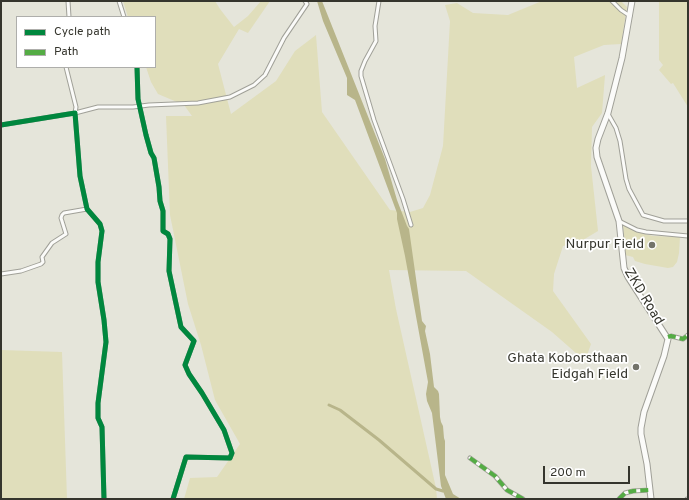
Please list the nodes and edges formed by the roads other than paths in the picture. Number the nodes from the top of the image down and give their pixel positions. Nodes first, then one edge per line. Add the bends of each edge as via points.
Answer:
1 (68, 1) edge
2 (119, 1) edge
3 (305, 1) edge
4 (379, 1) edge
5 (612, 1) edge
6 (632, 1) edge
7 (69, 16) edge
8 (124, 16) edge
9 (630, 16) junction
10 (66, 68) edge
11 (137, 68) edge
12 (139, 106) junction
13 (75, 113) junction
14 (608, 114) junction
15 (1, 125) edge
16 (87, 209) junction
17 (619, 221) junction
18 (688, 221) edge
19 (411, 225) dead end
20 (688, 236) edge
21 (1, 274) edge
22 (688, 335) edge
23 (668, 337) junction
24 (470, 458) dead end
25 (650, 490) junction
26 (104, 499) edge
27 (173, 499) edge
28 (523, 499) edge
29 (619, 499) edge
30 (651, 499) edge

1 - 7 street
2 - 8 street
3 - 12 street via 307,4 284,38 265,75 254,85 230,97 198,103
4 - 19 street via 375,26 376,41 365,61 361,76
5 - 9 street
6 - 9 main road, ZKD Road
9 - 14 main road, ZKD Road
10 - 13 street
11 - 12 street
12 - 13 street via 98,107
12 - 27 street via 154,158 163,211 163,231 170,239 169,271 181,327 194,341 185,365 224,430 232,453 230,458 186,457
13 - 15 street
13 - 16 street via 80,176
14 - 17 main road, ZKD Road via 596,148
14 - 18 street via 620,141 629,189 643,215 664,221
16 - 21 street via 62,215 66,234 52,243 42,257 41,264
16 - 26 street via 100,224 102,231 98,282 106,342 98,418 102,427
17 - 20 street via 646,232
17 - 23 main road, ZKD Road via 623,260 628,277
22 - 23 street via 683,339
23 - 25 main road, ZKD Road via 641,428
24 - 28 street via 495,476 507,490
25 - 29 street via 625,493
25 - 30 main road, ZKD Road

